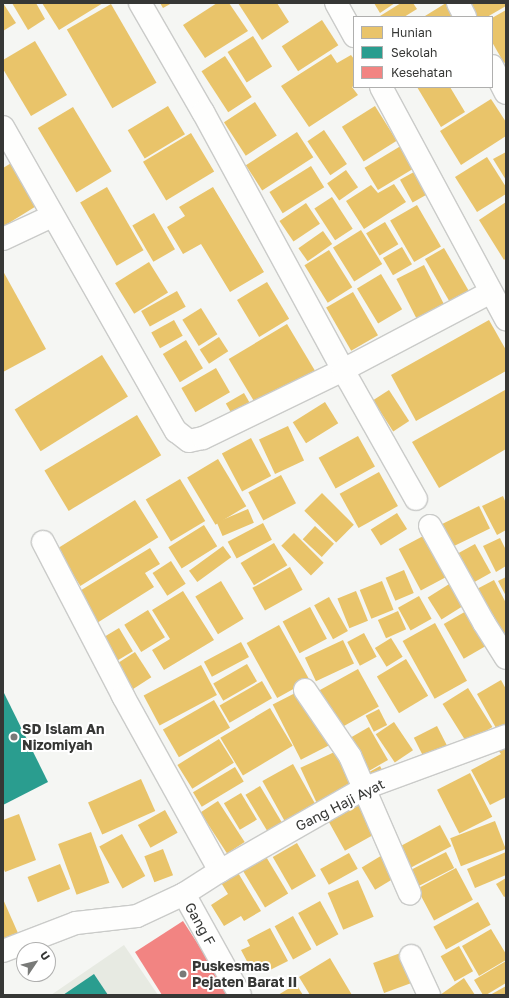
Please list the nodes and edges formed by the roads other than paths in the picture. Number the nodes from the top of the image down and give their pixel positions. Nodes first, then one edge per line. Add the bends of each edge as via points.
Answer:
1 (140, 3) edge
2 (336, 3) edge
3 (458, 3) edge
4 (464, 16) edge
5 (353, 34) edge
6 (493, 68) edge
7 (382, 88) edge
8 (506, 93) edge
9 (3, 128) edge
10 (52, 216) junction
11 (3, 239) edge
12 (491, 292) junction
13 (506, 319) edge
14 (343, 370) junction
15 (416, 499) dead end
16 (430, 526) dead end
17 (43, 542) dead end
18 (506, 658) edge
19 (305, 690) dead end
20 (506, 736) edge
21 (365, 788) junction
22 (220, 870) junction
23 (184, 894) junction
24 (410, 894) dead end
25 (3, 951) edge
26 (412, 956) dead end
27 (240, 995) edge
28 (429, 995) edge

1 - 14 street via 203,112
2 - 5 street
3 - 4 street
6 - 8 street
7 - 12 street
9 - 10 street
10 - 11 street
10 - 14 street via 176,430 188,441 203,438
12 - 13 street
12 - 14 street
14 - 15 street
16 - 18 street
17 - 22 street
19 - 21 street via 350,756
20 - 21 street, Gang Haji Ayat
21 - 22 street, Gang Haji Ayat
21 - 24 street
22 - 23 street, Gang Haji Ayat
23 - 25 street, Gang Haji Ayat via 137,916 76,923
23 - 27 street, Gang F
26 - 28 street

